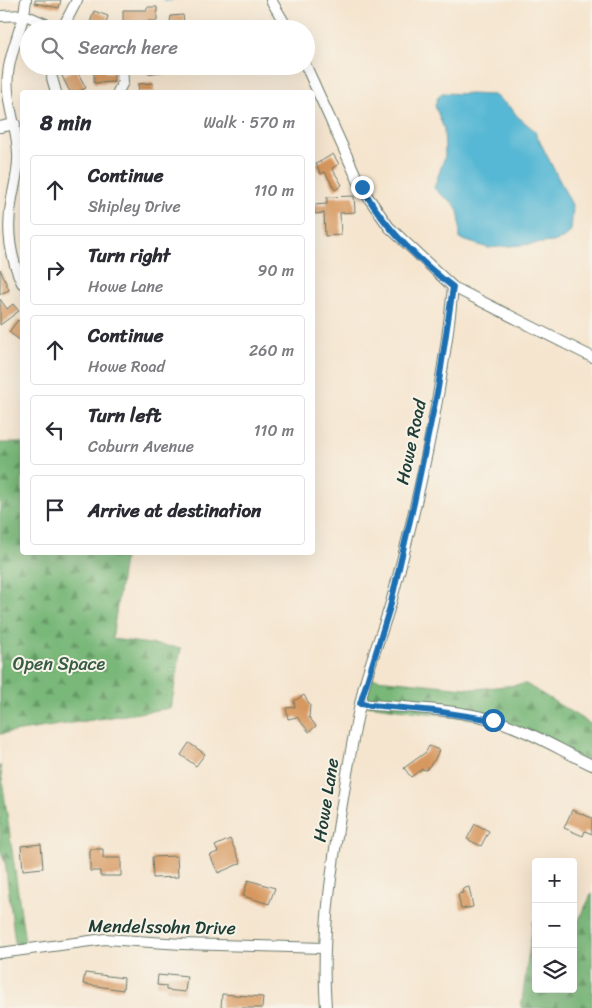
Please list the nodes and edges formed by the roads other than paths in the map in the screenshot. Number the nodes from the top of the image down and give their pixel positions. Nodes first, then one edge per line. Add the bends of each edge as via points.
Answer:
1 (26, 0) edge
2 (77, 0) edge
3 (271, 0) edge
4 (25, 15) junction
5 (0, 16) edge
6 (24, 20) edge
7 (36, 20) edge
8 (67, 20) edge
9 (283, 20) edge
10 (20, 32) edge
11 (123, 75) edge
12 (310, 75) edge
13 (52, 78) dead end
14 (55, 90) edge
15 (119, 90) edge
16 (0, 127) edge
17 (18, 129) edge
18 (5, 247) edge
19 (20, 279) edge
20 (453, 287) junction
21 (592, 357) edge
22 (391, 601) joint
23 (360, 704) junction
24 (592, 766) edge
25 (324, 948) junction
26 (0, 953) edge
27 (326, 1008) edge

1 - 4 street
2 - 8 street
3 - 9 street
4 - 5 street
4 - 6 street
4 - 7 street
10 - 17 street via 8,72 8,95
11 - 15 street
12 - 20 street via 371,204 389,227
13 - 14 street
16 - 17 street
17 - 18 street via 18,169
18 - 19 street
20 - 21 street
20 - 22 street, Howe Road via 438,388
22 - 23 street, Howe Lane
23 - 24 street via 493,720
23 - 25 street, Howe Lane via 333,861
25 - 26 street, Mendelssohn Drive via 105,939
25 - 27 street, Howe Lane

